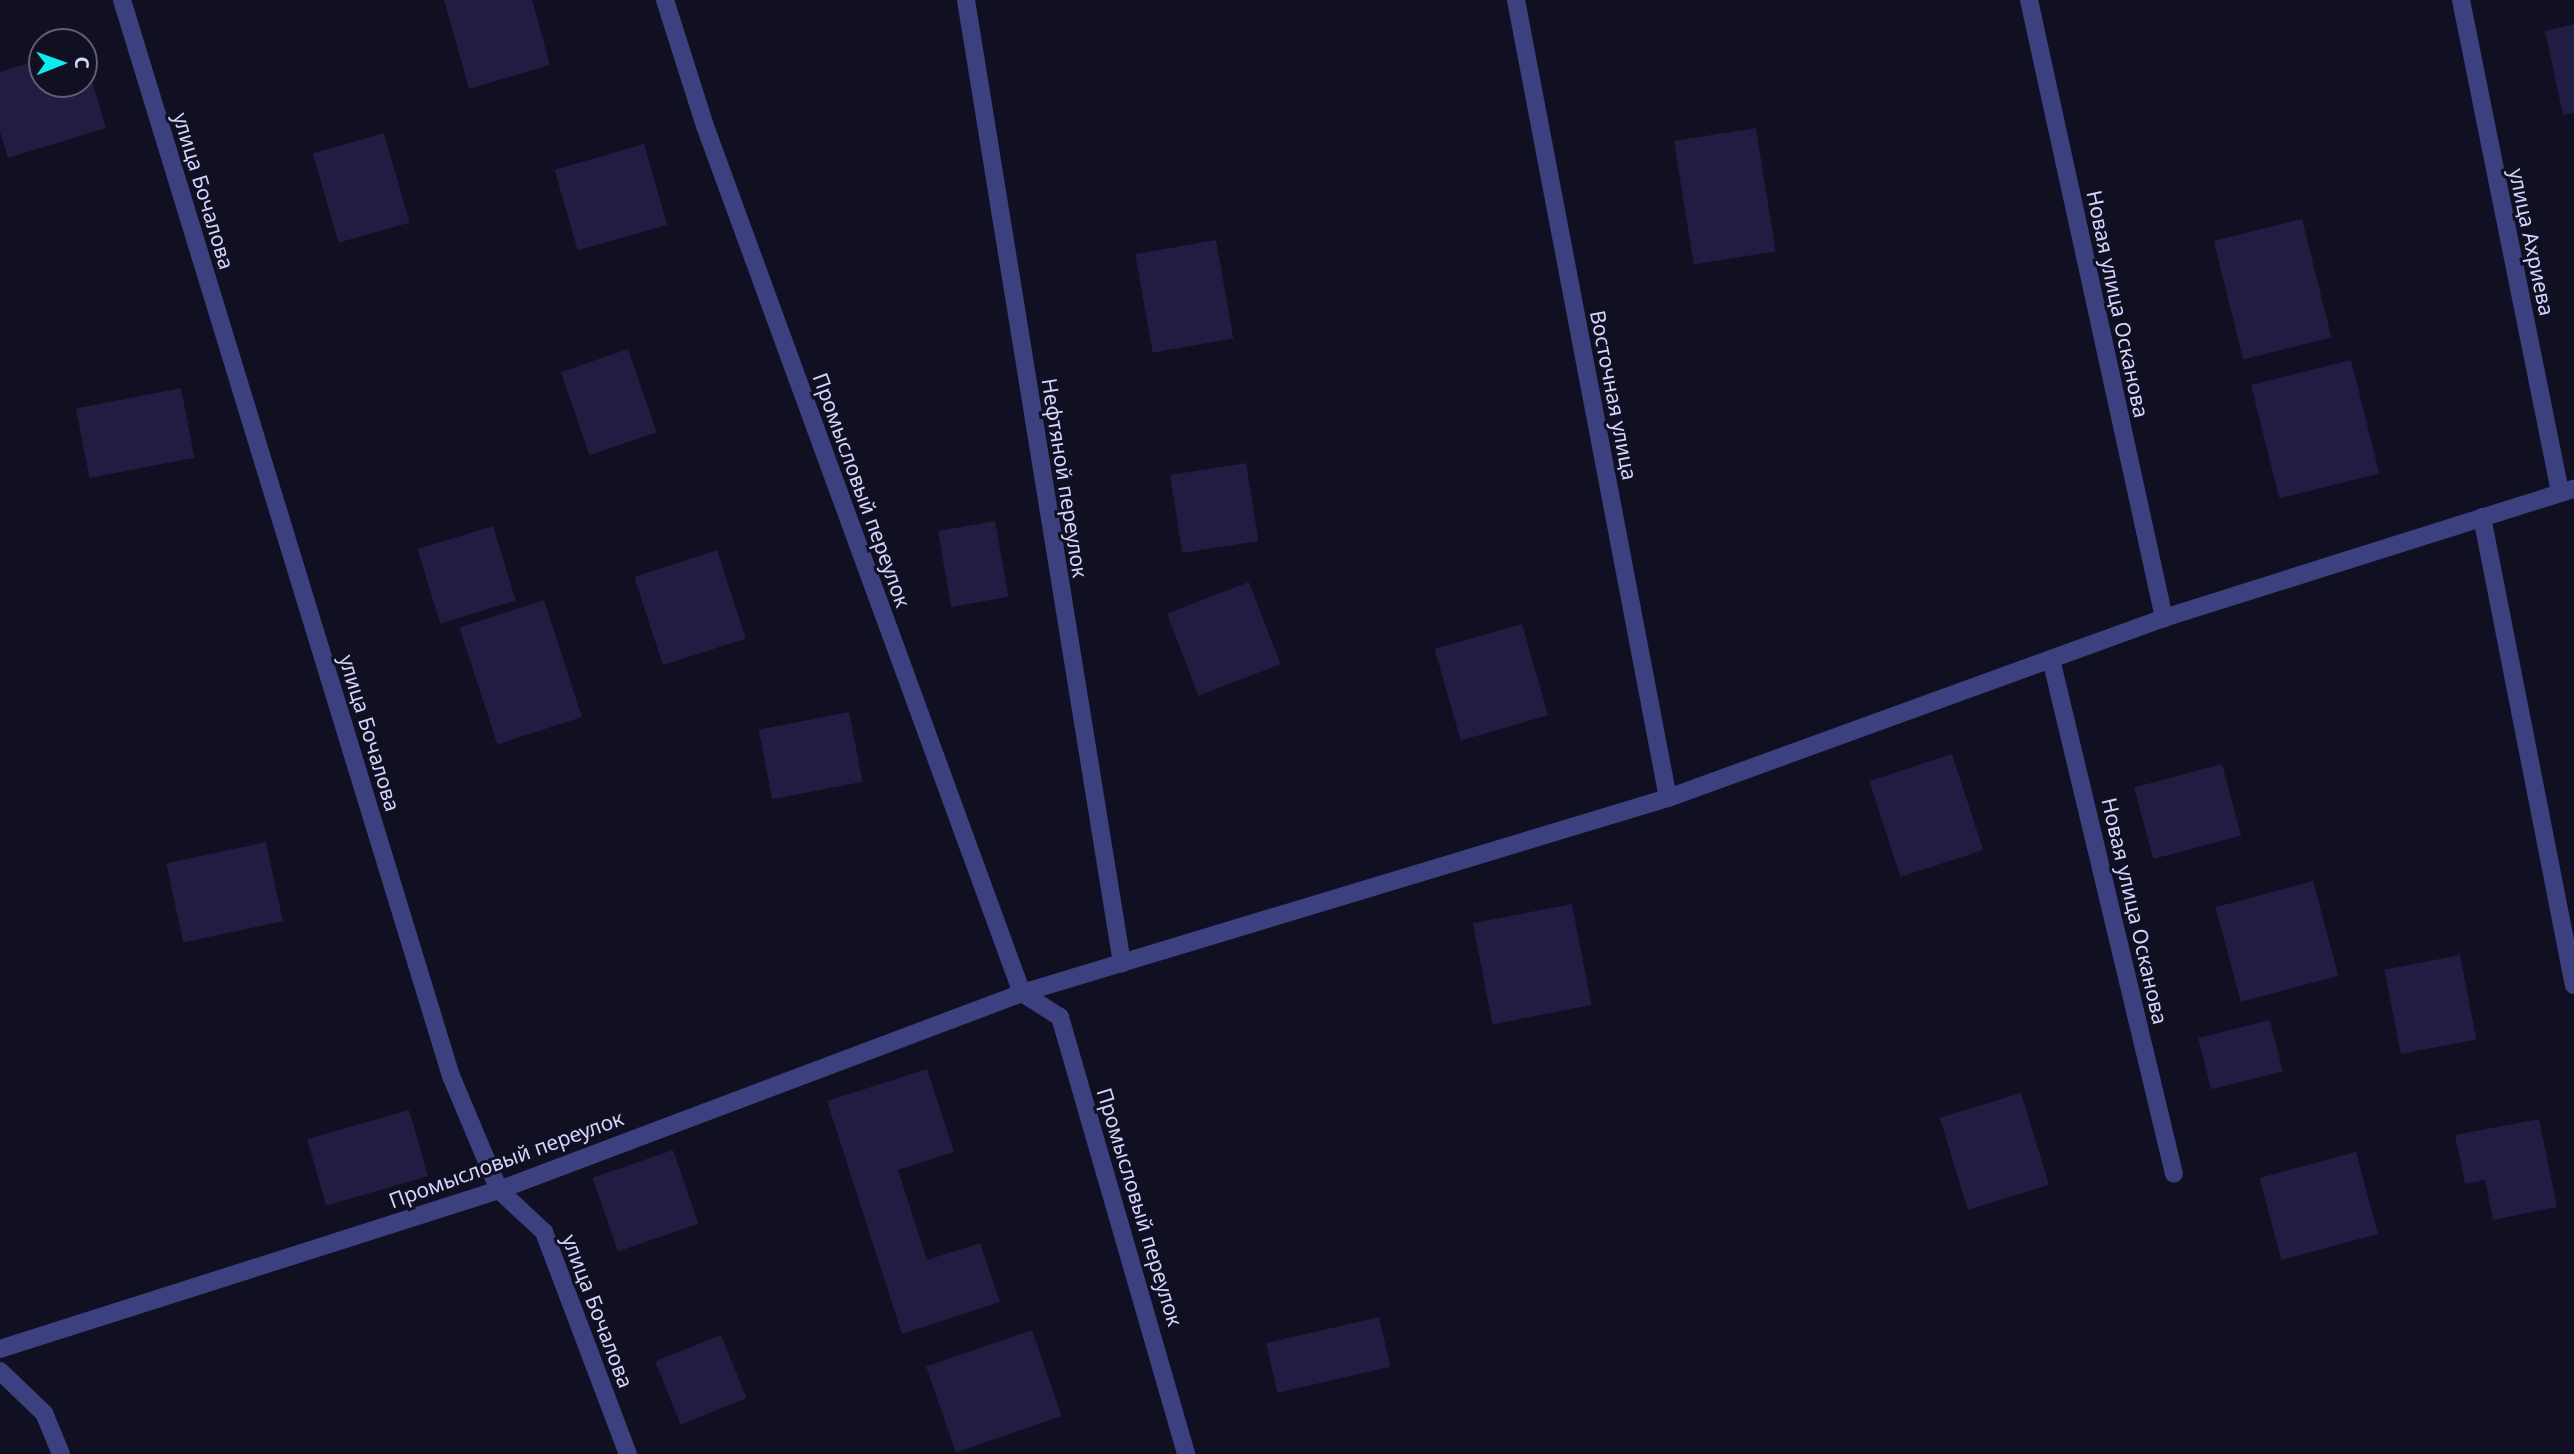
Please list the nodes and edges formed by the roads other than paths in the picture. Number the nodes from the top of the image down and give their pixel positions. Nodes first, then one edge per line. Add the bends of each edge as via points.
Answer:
1 (122, 0) edge
2 (665, 0) edge
3 (966, 0) edge
4 (1516, 0) edge
5 (2029, 0) edge
6 (2461, 0) edge
7 (2567, 491) edge
8 (2482, 517) junction
9 (2164, 618) junction
10 (2051, 659) junction
11 (1668, 798) junction
12 (1122, 963) junction
13 (2574, 985) edge
14 (1022, 993) junction
15 (2174, 1174) dead end
16 (499, 1190) junction
17 (0, 1349) edge
18 (0, 1371) edge
19 (61, 1454) edge
20 (628, 1454) edge
21 (1186, 1454) edge

1 - 16 street, улица Бочалова via 451,1076
2 - 14 street, Промысловый переулок via 705,126
3 - 12 street, Нефтяной переулок
4 - 11 street, Восточная улица
5 - 9 street, Новая улица Осканова
6 - 7 street, улица Ахриева
7 - 8 street
8 - 9 street
8 - 13 street
9 - 10 street
10 - 11 street
10 - 15 street, Новая улица Осканова
11 - 12 street
12 - 14 street
14 - 16 street, Промысловый переулок
14 - 21 street, Промысловый переулок via 1060,1017
16 - 17 street, Промысловый переулок
16 - 20 street, улица Бочалова via 544,1232
18 - 19 street via 44,1413

